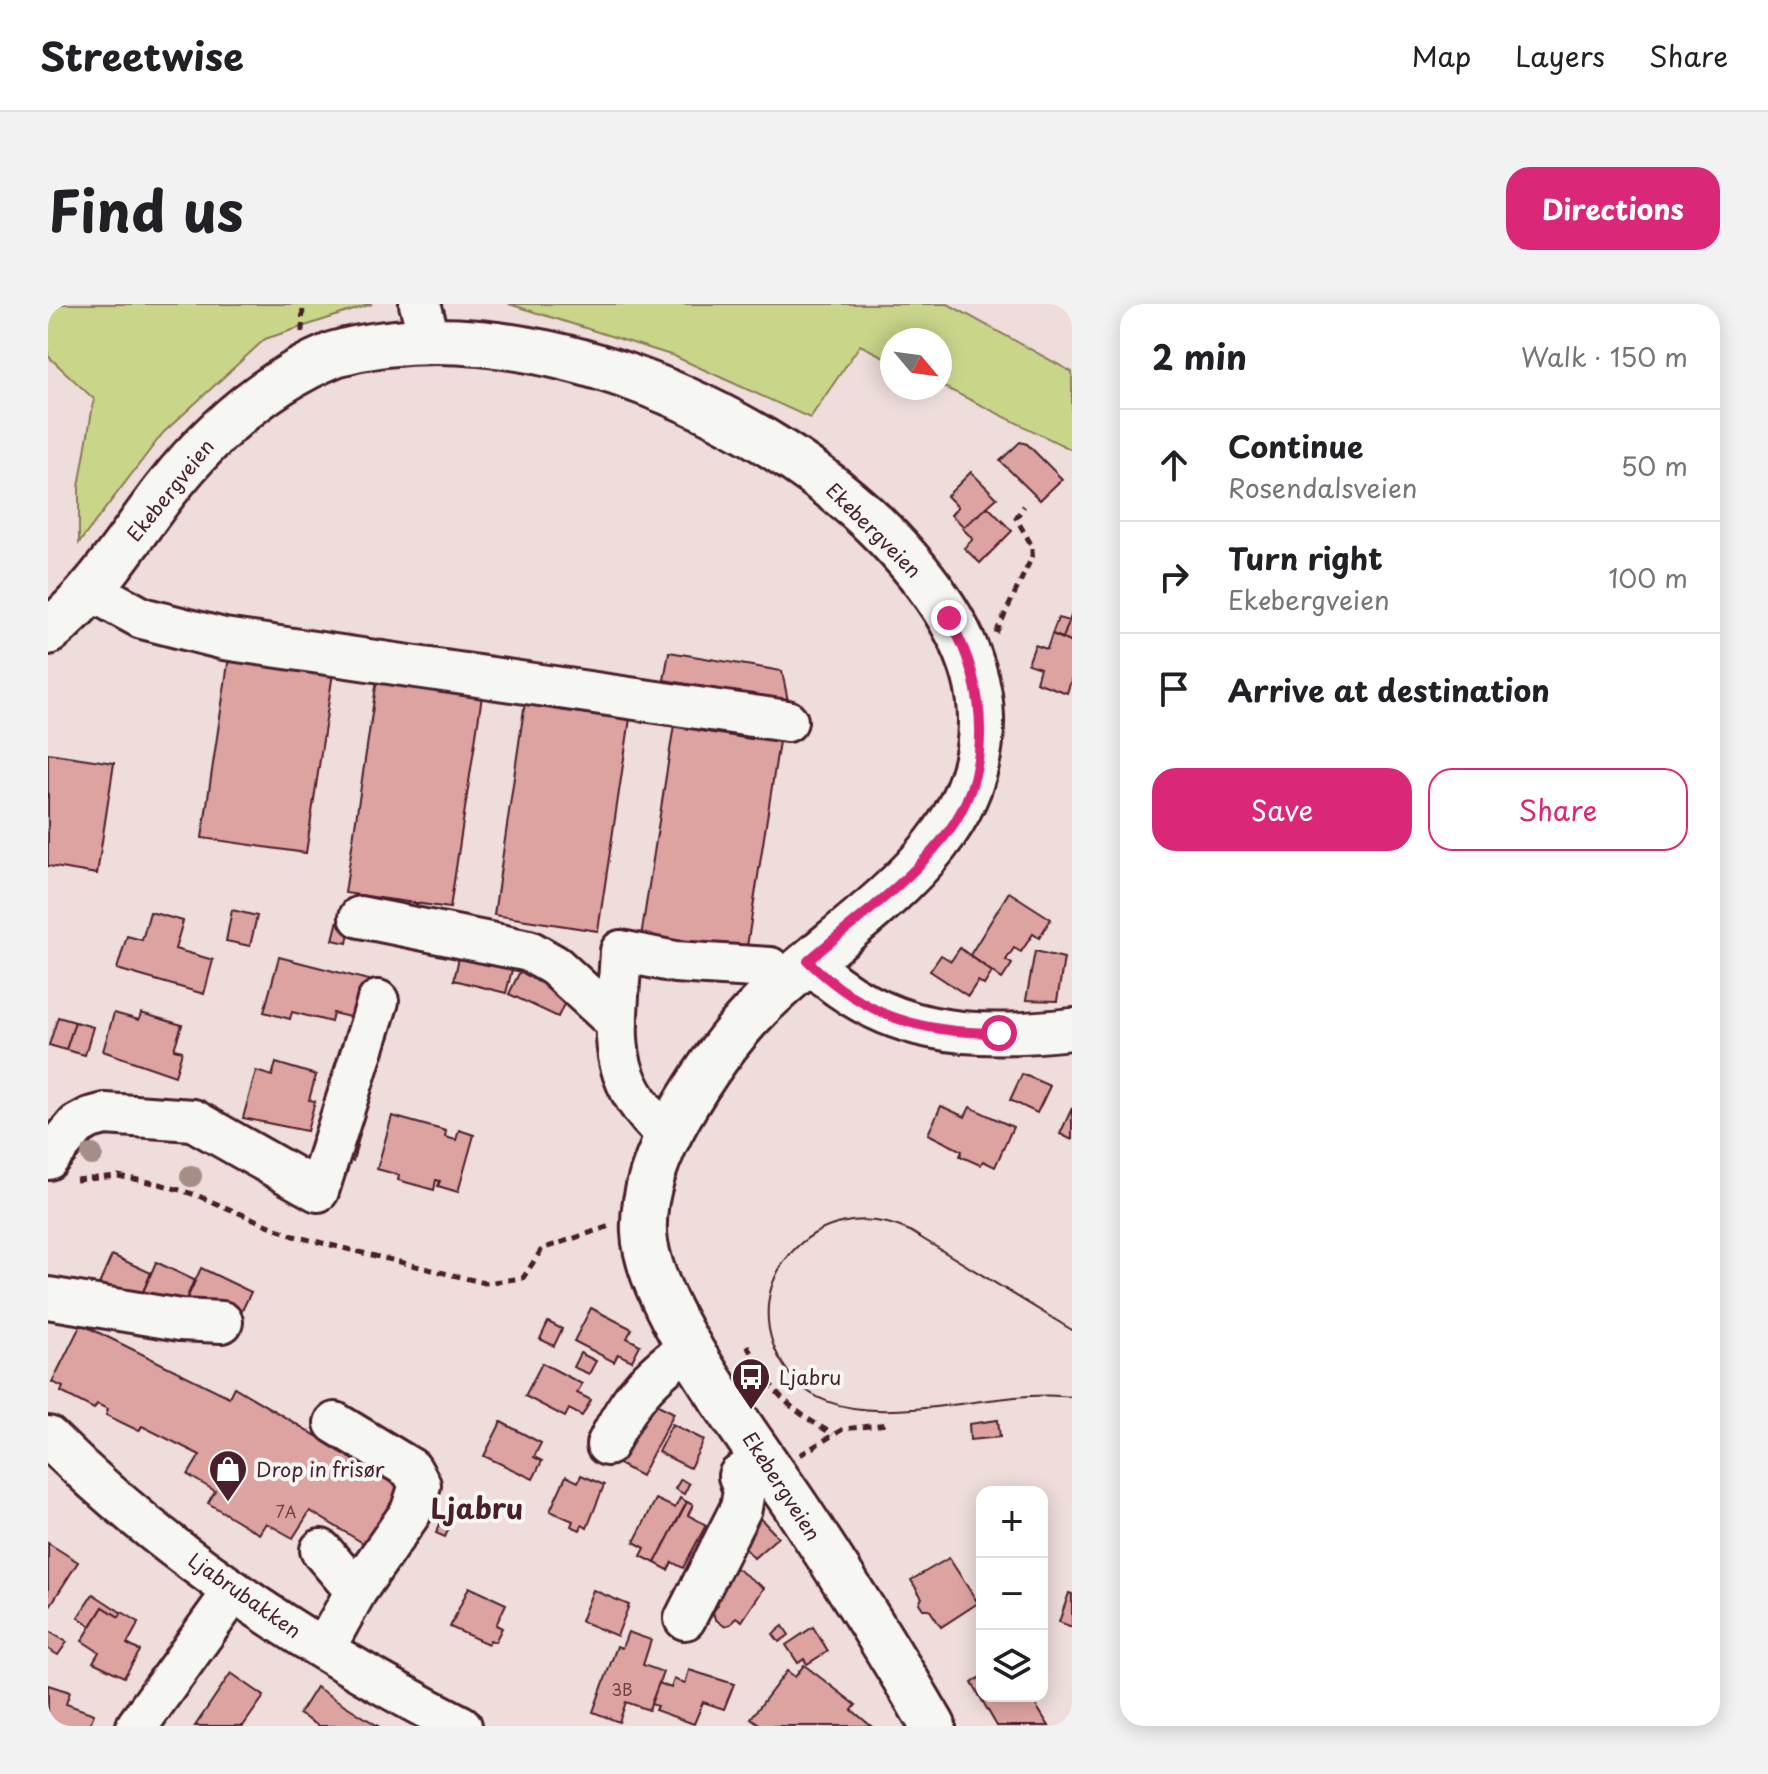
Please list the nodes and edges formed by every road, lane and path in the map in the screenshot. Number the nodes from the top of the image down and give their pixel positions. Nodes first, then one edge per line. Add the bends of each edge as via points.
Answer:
1 (424, 318) edge
2 (1024, 506) dead end
3 (91, 590) junction
4 (1002, 624) dead end
5 (48, 632) edge
6 (787, 721) dead end
7 (360, 917) dead end
8 (797, 971) junction
9 (378, 1001) dead end
10 (617, 1023) junction
11 (1072, 1029) edge
12 (668, 1136) junction
13 (55, 1174) edge
14 (622, 1224) dead end
15 (48, 1298) edge
16 (222, 1322) dead end
17 (747, 1345) dead end
18 (691, 1346) junction
19 (335, 1423) dead end
20 (888, 1424) dead end
21 (833, 1434) junction
22 (48, 1437) edge
23 (607, 1445) dead end
24 (778, 1459) junction
25 (321, 1550) dead end
26 (234, 1591) junction
27 (356, 1591) junction
28 (685, 1619) dead end
29 (324, 1649) junction
30 (137, 1726) edge
31 (461, 1726) edge
32 (933, 1726) edge

1 - 3 main road, Ekebergveien via 335,353 224,425 184,468
1 - 8 main road, Ekebergveien via 572,351 682,390 745,423 814,471 872,522 916,569 949,618 970,660 981,707 978,758 963,804 934,849
2 - 4 path via 1016,518 1031,543 1032,557
3 - 5 main road, Ekebergveien
3 - 6 street via 142,618 224,639
7 - 10 street via 529,951 555,966
8 - 10 street via 675,962 621,951
8 - 11 street via 826,979 868,1007 923,1028 999,1033
8 - 12 main road, Ekebergveien via 730,1040
9 - 13 street via 318,1191 193,1120 105,1114 90,1118 57,1145
10 - 12 street via 620,1072 629,1092
12 - 18 main road, Ekebergveien via 648,1191 644,1239 659,1293
13 - 14 path via 75,1180 118,1176 160,1184 294,1236 485,1283 523,1278 542,1249
15 - 16 street
17 - 21 path via 774,1391 805,1419
18 - 23 street via 645,1381
18 - 24 main road, Ekebergveien
19 - 27 street via 411,1469 420,1485 411,1512
20 - 21 path
21 - 24 path
22 - 26 street, Ljabrubakken via 118,1503
24 - 28 street via 739,1476 744,1491 741,1508
24 - 32 main road, Ekebergveien
25 - 27 street
26 - 29 street, Ljabrubakken
26 - 30 street
27 - 29 street
29 - 31 street, Ljabrubakken

